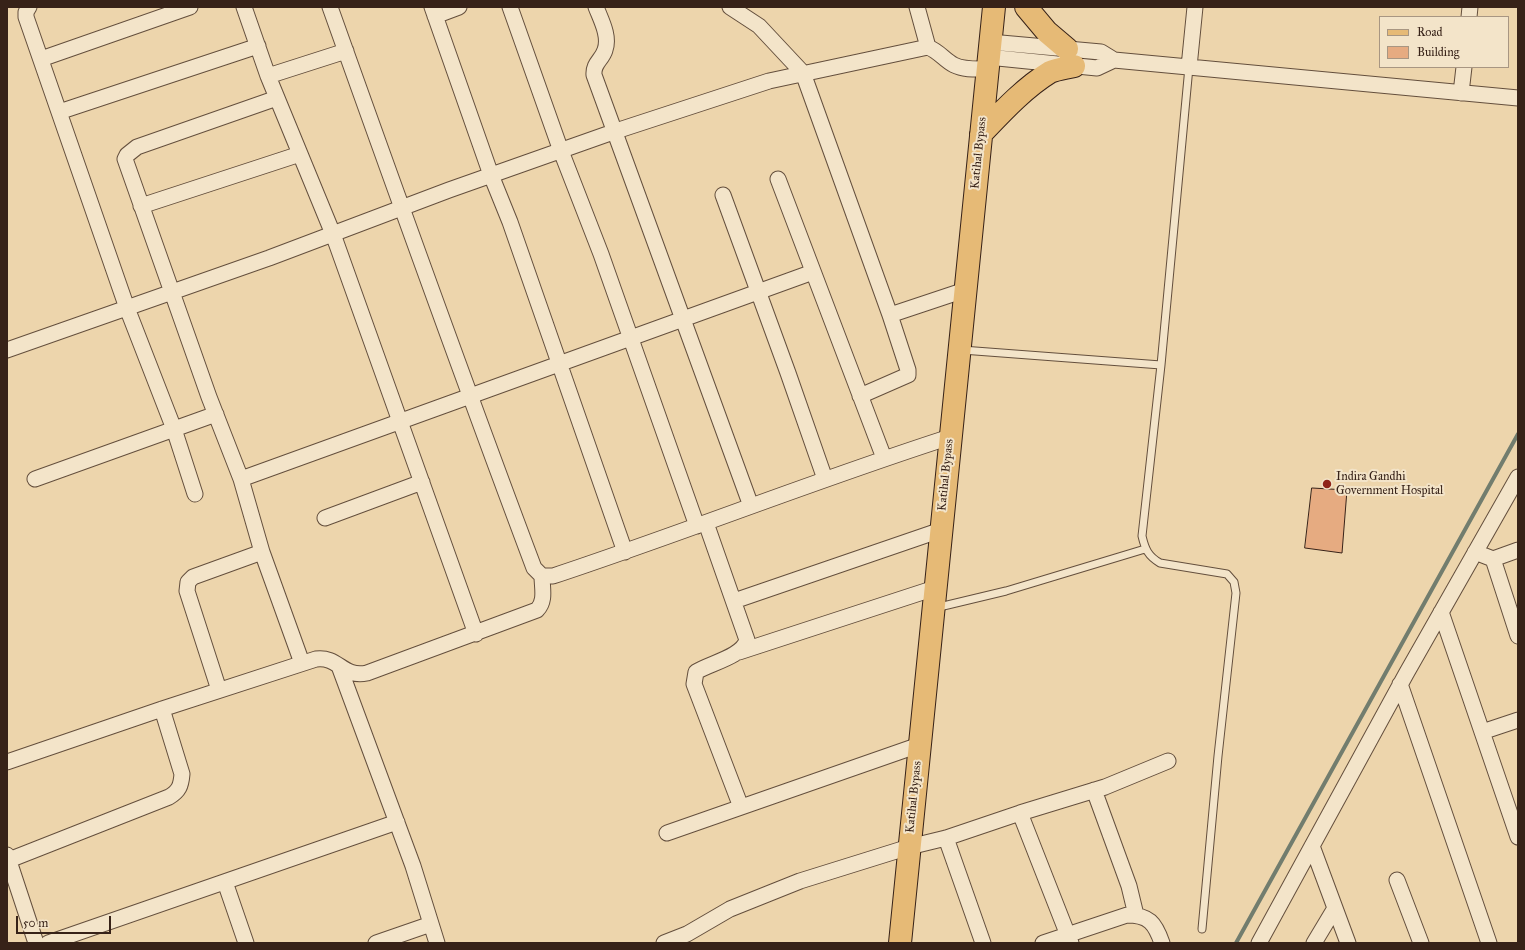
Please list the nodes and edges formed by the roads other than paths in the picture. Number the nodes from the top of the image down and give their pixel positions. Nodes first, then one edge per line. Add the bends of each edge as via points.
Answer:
1 (29, 7) edge
2 (190, 7) edge
3 (244, 7) edge
4 (330, 7) edge
5 (459, 7) edge
6 (510, 7) edge
7 (596, 7) edge
8 (730, 7) edge
9 (917, 7) edge
10 (994, 7) edge
11 (1026, 7) edge
12 (1195, 7) edge
13 (433, 11) edge
14 (258, 46) junction
15 (928, 47) junction
16 (346, 50) junction
17 (988, 56) junction
18 (1071, 57) junction
19 (41, 59) junction
20 (1189, 67) junction
21 (1464, 68) edge
22 (803, 73) junction
23 (268, 76) junction
24 (1461, 93) junction
25 (278, 98) junction
26 (1518, 98) edge
27 (59, 112) junction
28 (616, 131) junction
29 (981, 134) junction
30 (561, 151) junction
31 (300, 154) junction
32 (491, 176) junction
33 (778, 179) dead end
34 (723, 195) dead end
35 (141, 206) junction
36 (401, 209) junction
37 (333, 234) junction
38 (813, 272) junction
39 (965, 290) junction
40 (758, 291) junction
41 (171, 292) junction
42 (127, 308) junction
43 (890, 315) junction
44 (682, 319) junction
45 (630, 338) junction
46 (7, 350) edge
47 (959, 350) junction
48 (560, 364) junction
49 (1161, 365) junction
50 (860, 396) junction
51 (470, 397) junction
52 (216, 414) junction
53 (400, 422) junction
54 (174, 429) junction
55 (950, 437) junction
56 (884, 458) junction
57 (1518, 476) edge
58 (35, 479) dead end
59 (241, 479) junction
60 (825, 479) junction
61 (422, 482) junction
62 (195, 494) dead end
63 (751, 506) junction
64 (325, 518) dead end
65 (702, 525) junction
66 (941, 530) junction
67 (1145, 549) junction
68 (1518, 550) edge
69 (262, 552) junction
70 (625, 552) junction
71 (1475, 552) junction
72 (1493, 559) junction
73 (542, 576) junction
74 (934, 598) junction
75 (734, 601) junction
76 (1441, 612) junction
77 (476, 634) junction
78 (1518, 636) edge
79 (739, 652) junction
80 (302, 663) junction
81 (339, 666) junction
82 (1400, 684) junction
83 (219, 690) junction
84 (162, 709) junction
85 (1518, 720) edge
86 (1482, 732) junction
87 (919, 745) junction
88 (1168, 761) dead end
89 (7, 762) edge
90 (1094, 790) junction
91 (1512, 799) edge
92 (741, 807) junction
93 (1020, 813) junction
94 (397, 822) junction
95 (667, 833) dead end
96 (946, 838) junction
97 (1518, 838) edge
98 (1312, 846) junction
99 (909, 847) junction
100 (8, 858) edge
101 (1397, 880) dead end
102 (11, 881) edge
103 (225, 882) junction
104 (1335, 908) junction
105 (1136, 915) junction
106 (431, 924) junction
107 (1202, 930) dead end
108 (1069, 939) edge
109 (898, 942) edge
110 (36, 943) edge
111 (48, 943) edge
112 (246, 943) edge
113 (376, 943) edge
114 (437, 943) edge
115 (664, 943) edge
116 (983, 943) edge
117 (1043, 943) edge
118 (1162, 943) edge
119 (1259, 943) edge
120 (1314, 943) edge
121 (1348, 943) edge
122 (1421, 943) edge
123 (1489, 943) edge

1 - 19 street via 26,17
2 - 19 street
3 - 14 street
4 - 16 street
5 - 13 street
6 - 30 street
7 - 28 street via 607,42 603,55 595,65 594,75
8 - 22 street via 759,26
9 - 15 street
10 - 17 main road, Katihal Bypass
11 - 18 main road
12 - 20 street
13 - 32 street
14 - 23 street
14 - 27 street
15 - 17 street via 938,51 955,66 966,69
15 - 22 street
16 - 23 street
16 - 36 street
17 - 18 street
17 - 29 main road, Katihal Bypass
18 - 20 street via 1097,68 1114,60
18 - 29 main road via 1031,86
19 - 27 street
20 - 24 street
20 - 49 lane
21 - 24 street
22 - 28 street via 770,81
22 - 43 street
23 - 25 street
24 - 26 street
25 - 31 street
25 - 35 street via 131,150 126,163
27 - 42 street
28 - 30 street
28 - 44 street
29 - 39 main road, Katihal Bypass
30 - 32 street
30 - 45 street
31 - 35 street
31 - 37 street
32 - 36 street
32 - 48 street
33 - 38 street
34 - 40 street
35 - 41 street
36 - 37 street
36 - 51 street
37 - 41 street
37 - 53 street
38 - 40 street
38 - 50 street
39 - 43 street
39 - 47 main road, Katihal Bypass
40 - 44 street
40 - 60 street
41 - 42 street
41 - 52 street
42 - 46 street
42 - 54 street
43 - 50 street via 908,374
44 - 45 street
44 - 63 street
45 - 48 street
45 - 65 street
47 - 49 lane
47 - 55 main road, Katihal Bypass
48 - 51 street
48 - 70 street
49 - 67 lane via 1142,536
50 - 56 street
51 - 53 street
51 - 73 street via 534,568
52 - 54 street
52 - 59 street
53 - 59 street
53 - 61 street
54 - 58 street
54 - 62 street
55 - 56 street
55 - 66 main road, Katihal Bypass
56 - 60 street
57 - 71 street
59 - 69 street
60 - 63 street
61 - 64 street
61 - 77 street
63 - 65 street
65 - 70 street
65 - 75 street
66 - 74 main road, Katihal Bypass
66 - 75 street
67 - 74 lane via 1006,591
67 - 107 lane via 1151,558 1160,563 1227,574 1234,582 1236,593
68 - 72 street
69 - 80 street
69 - 83 street via 193,577 188,582 187,591
70 - 73 street via 553,576
71 - 72 street
71 - 76 street
72 - 78 street
73 - 77 street via 543,600 537,610
74 - 79 street
74 - 87 main road, Katihal Bypass
75 - 79 street via 747,640 746,646
76 - 82 street
76 - 86 street
77 - 81 street via 367,673 354,674
79 - 92 street via 696,672 694,684
80 - 81 street via 323,658
80 - 83 street
81 - 94 street
82 - 98 street
82 - 123 street
83 - 84 street
84 - 89 street
84 - 100 street via 182,774 177,792
85 - 86 street
86 - 91 street
87 - 92 street
87 - 99 main road, Katihal Bypass
88 - 90 street
90 - 93 street
90 - 105 street via 1129,886
91 - 97 street
92 - 95 street
93 - 96 street
93 - 108 street
94 - 103 street
94 - 106 street
96 - 99 street
96 - 116 street
98 - 104 street
98 - 119 street
99 - 109 main road, Katihal Bypass
99 - 115 street via 800,881 730,909 687,934
100 - 102 street
101 - 122 street
102 - 110 street
103 - 111 street
103 - 112 street
104 - 120 street
104 - 121 street
105 - 108 street via 1127,915
105 - 118 street via 1157,928
106 - 113 street
106 - 114 street
108 - 117 street

